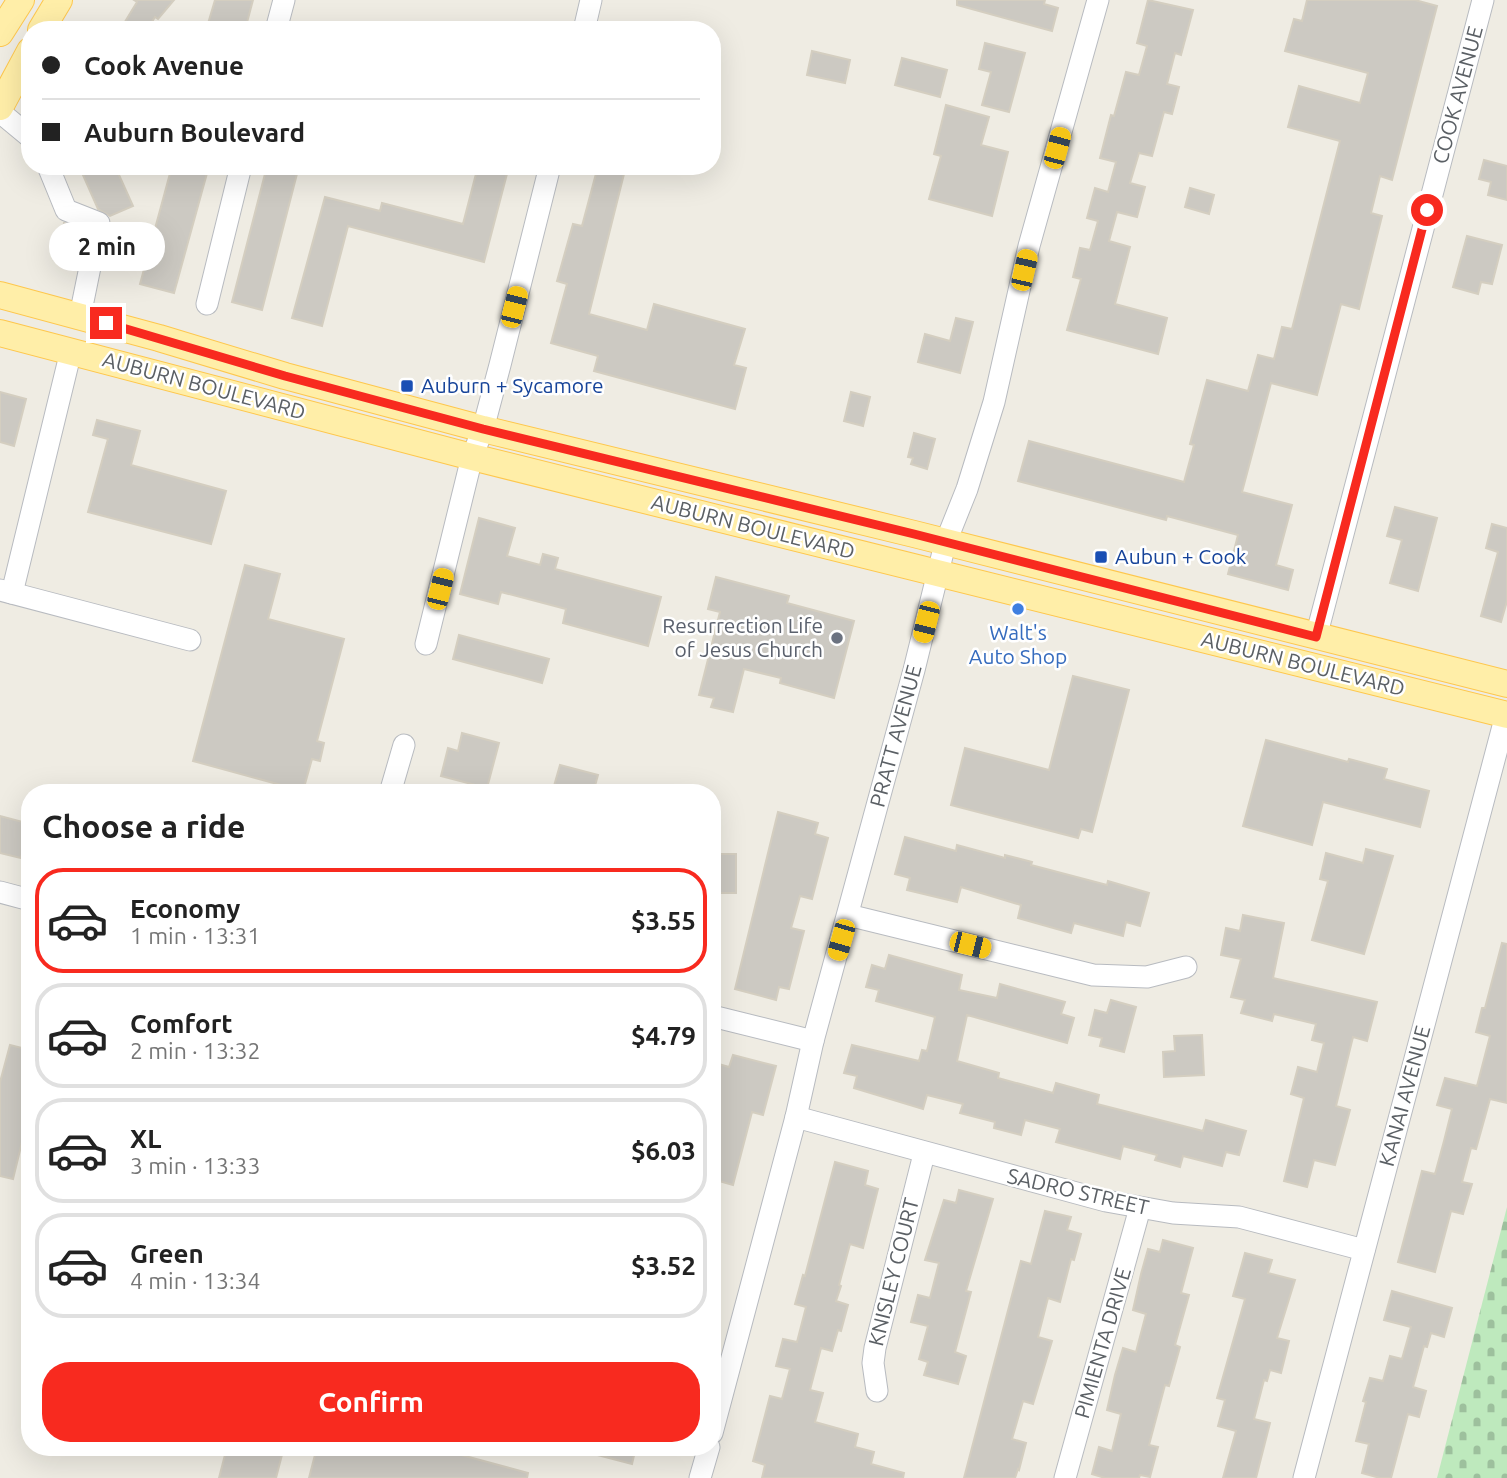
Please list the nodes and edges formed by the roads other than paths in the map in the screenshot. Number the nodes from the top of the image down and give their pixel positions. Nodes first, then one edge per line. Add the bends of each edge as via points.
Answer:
1 (20, 0) edge
2 (59, 0) edge
3 (284, 0) edge
4 (591, 0) edge
5 (1098, 0) edge
6 (1483, 0) edge
7 (46, 21) edge
8 (278, 21) edge
9 (586, 21) edge
10 (0, 33) edge
11 (21, 69) edge
12 (0, 110) edge
13 (21, 129) edge
14 (52, 175) edge
15 (239, 175) edge
16 (548, 175) edge
17 (0, 295) edge
18 (207, 304) dead end
19 (80, 316) junction
20 (0, 333) edge
21 (71, 351) junction
22 (483, 429) junction
23 (472, 457) junction
24 (945, 544) junction
25 (938, 573) junction
26 (6, 592) edge
27 (1135, 623) junction
28 (1316, 637) junction
29 (190, 640) dead end
30 (426, 644) dead end
31 (1507, 684) edge
32 (1506, 715) edge
33 (404, 745) dead end
34 (393, 784) edge
35 (0, 892) edge
36 (21, 898) edge
37 (848, 915) junction
38 (1186, 967) dead end
39 (721, 1018) edge
40 (813, 1041) junction
41 (796, 1117) junction
42 (924, 1154) junction
43 (1140, 1208) junction
44 (1364, 1250) junction
45 (877, 1391) dead end
46 (721, 1399) edge
47 (706, 1456) edge
48 (700, 1478) edge
49 (1065, 1478) edge
50 (1304, 1478) edge

1 - 10 main road
2 - 7 main road
3 - 8 street
4 - 9 street
5 - 24 street, PRATT AVENUE via 1029,246 994,402
6 - 28 street, COOK AVENUE
11 - 12 main road
12 - 13 street
14 - 19 street via 66,209 99,223
15 - 18 street
16 - 22 street
17 - 19 main road, AUBURN BOULEVARD
19 - 22 main road, AUBURN BOULEVARD
20 - 21 main road, AUBURN BOULEVARD
21 - 23 main road, AUBURN BOULEVARD
21 - 26 street
22 - 23 street
22 - 24 main road, AUBURN BOULEVARD
23 - 25 main road, AUBURN BOULEVARD
23 - 30 street
24 - 25 street, PRATT AVENUE
24 - 28 main road, AUBURN BOULEVARD
25 - 27 main road, AUBURN BOULEVARD
25 - 37 street, PRATT AVENUE
26 - 29 street
27 - 28 main road via 1195,623 1295,647
27 - 32 main road, AUBURN BOULEVARD
28 - 31 main road, AUBURN BOULEVARD
32 - 44 street, KANAI AVENUE
33 - 34 street
35 - 36 street
37 - 38 street via 1093,975 1147,977
37 - 40 street, PRATT AVENUE
39 - 40 street
40 - 41 street, PRATT AVENUE
41 - 42 street, SADRO STREET
41 - 46 street, PRATT AVENUE
42 - 43 street, SADRO STREET
42 - 45 street, KNISLEY COURT via 875,1348
43 - 44 street, SADRO STREET via 1239,1217
43 - 49 street, PIMIENTA DRIVE
44 - 50 street, KANAI AVENUE
47 - 48 street

